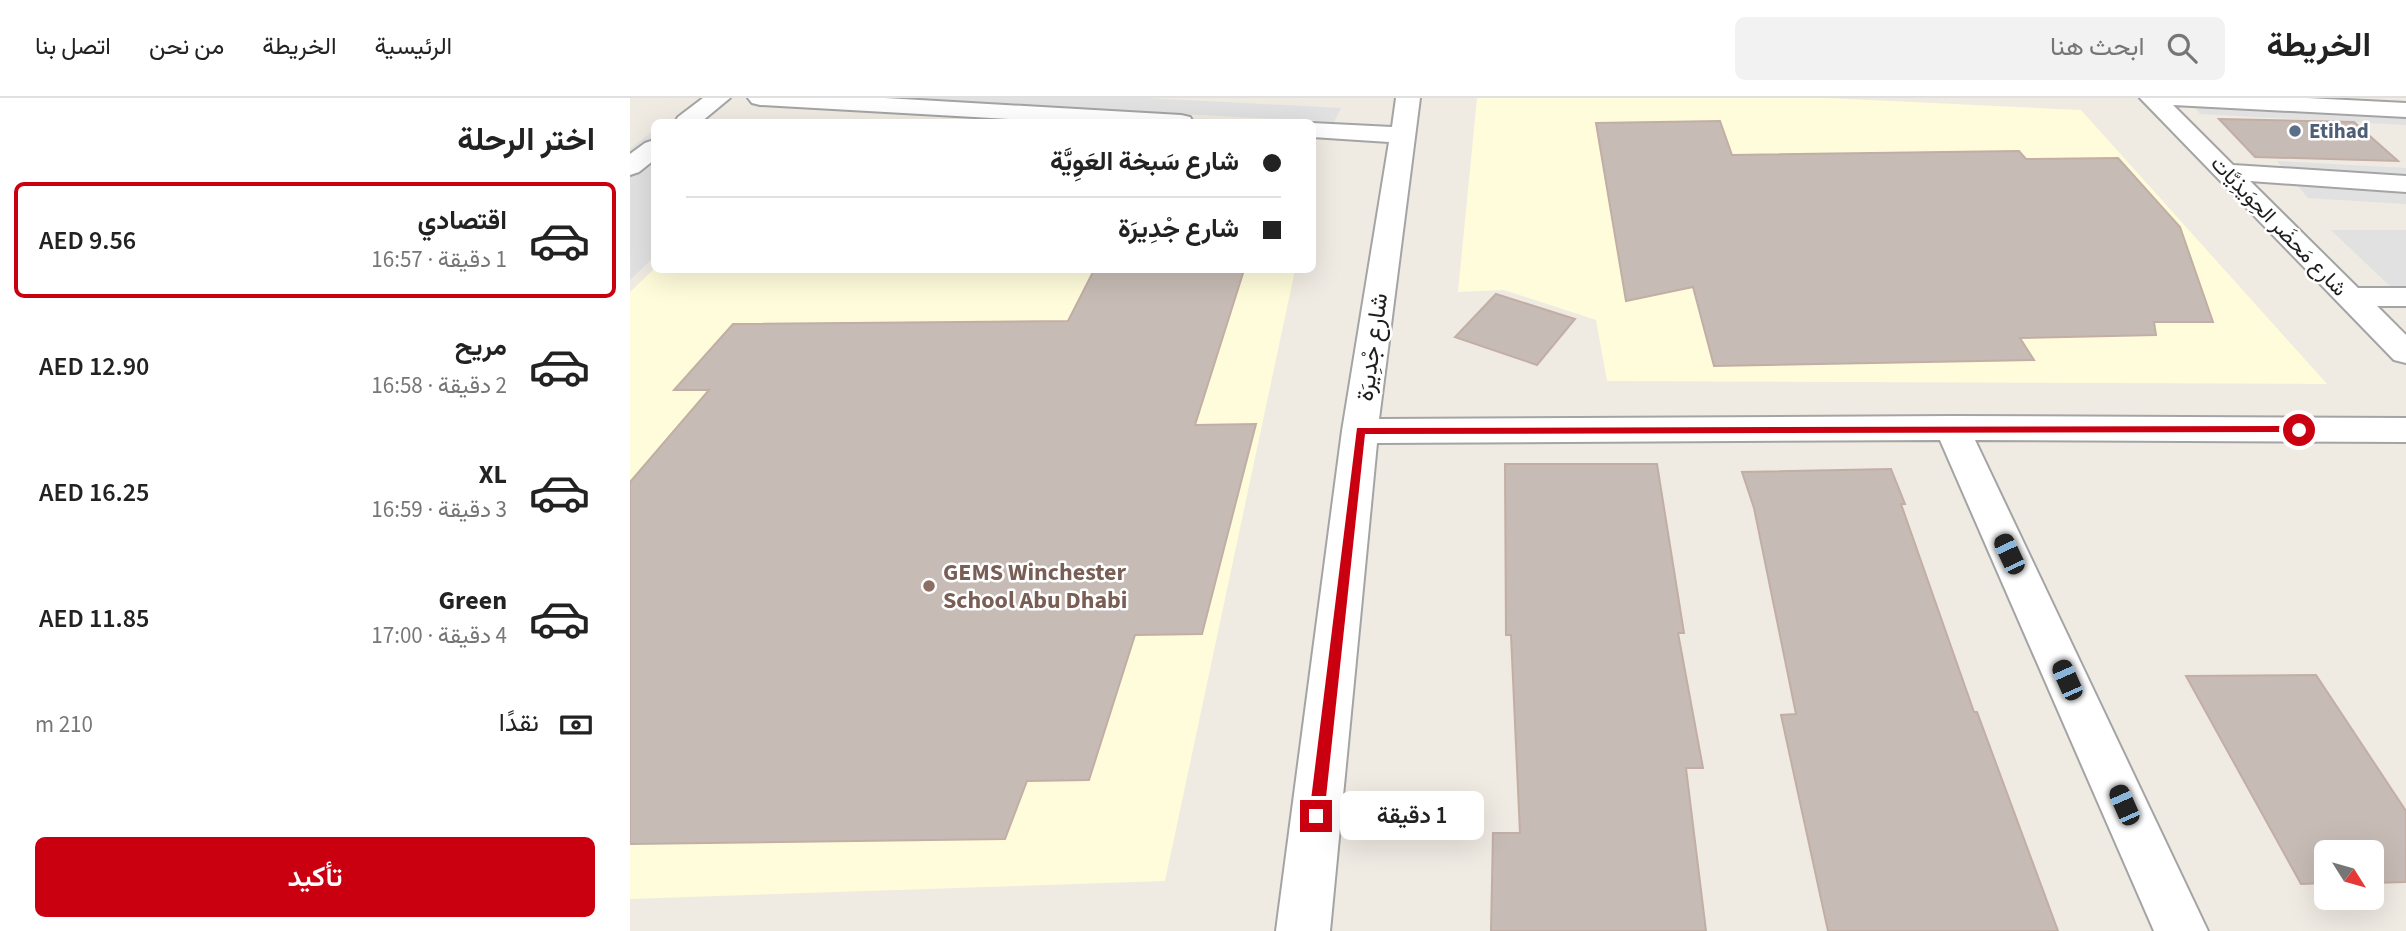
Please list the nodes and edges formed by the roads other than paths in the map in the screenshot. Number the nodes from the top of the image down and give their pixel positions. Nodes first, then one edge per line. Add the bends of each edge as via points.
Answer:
1 (718, 98) edge
2 (760, 98) edge
3 (1408, 98) edge
4 (2152, 98) edge
5 (2164, 98) edge
6 (2406, 110) edge
7 (691, 119) edge
8 (1128, 119) edge
9 (1316, 130) edge
10 (1402, 135) junction
11 (651, 150) edge
12 (630, 167) edge
13 (2226, 172) junction
14 (2406, 184) edge
15 (2406, 297) edge
16 (2348, 298) junction
17 (2406, 353) edge
18 (1952, 428) junction
19 (2406, 430) edge
20 (1360, 431) junction
21 (1303, 931) edge
22 (2181, 931) edge

1 - 7 street
2 - 8 street
3 - 10 street, شارع جْدِيرَة
4 - 13 street, شارع مَحضَر الحِوَيذِيَّات
5 - 6 street
9 - 10 street
10 - 20 street, شارع جْدِيرَة
11 - 12 street
13 - 14 street
13 - 16 street, شارع مَحضَر الحِوَيذِيَّات
15 - 16 street
16 - 17 street, شارع مَحضَر الحِوَيذِيَّات
18 - 19 street
18 - 20 street
18 - 22 street
20 - 21 street, شارع جْدِيرَة

